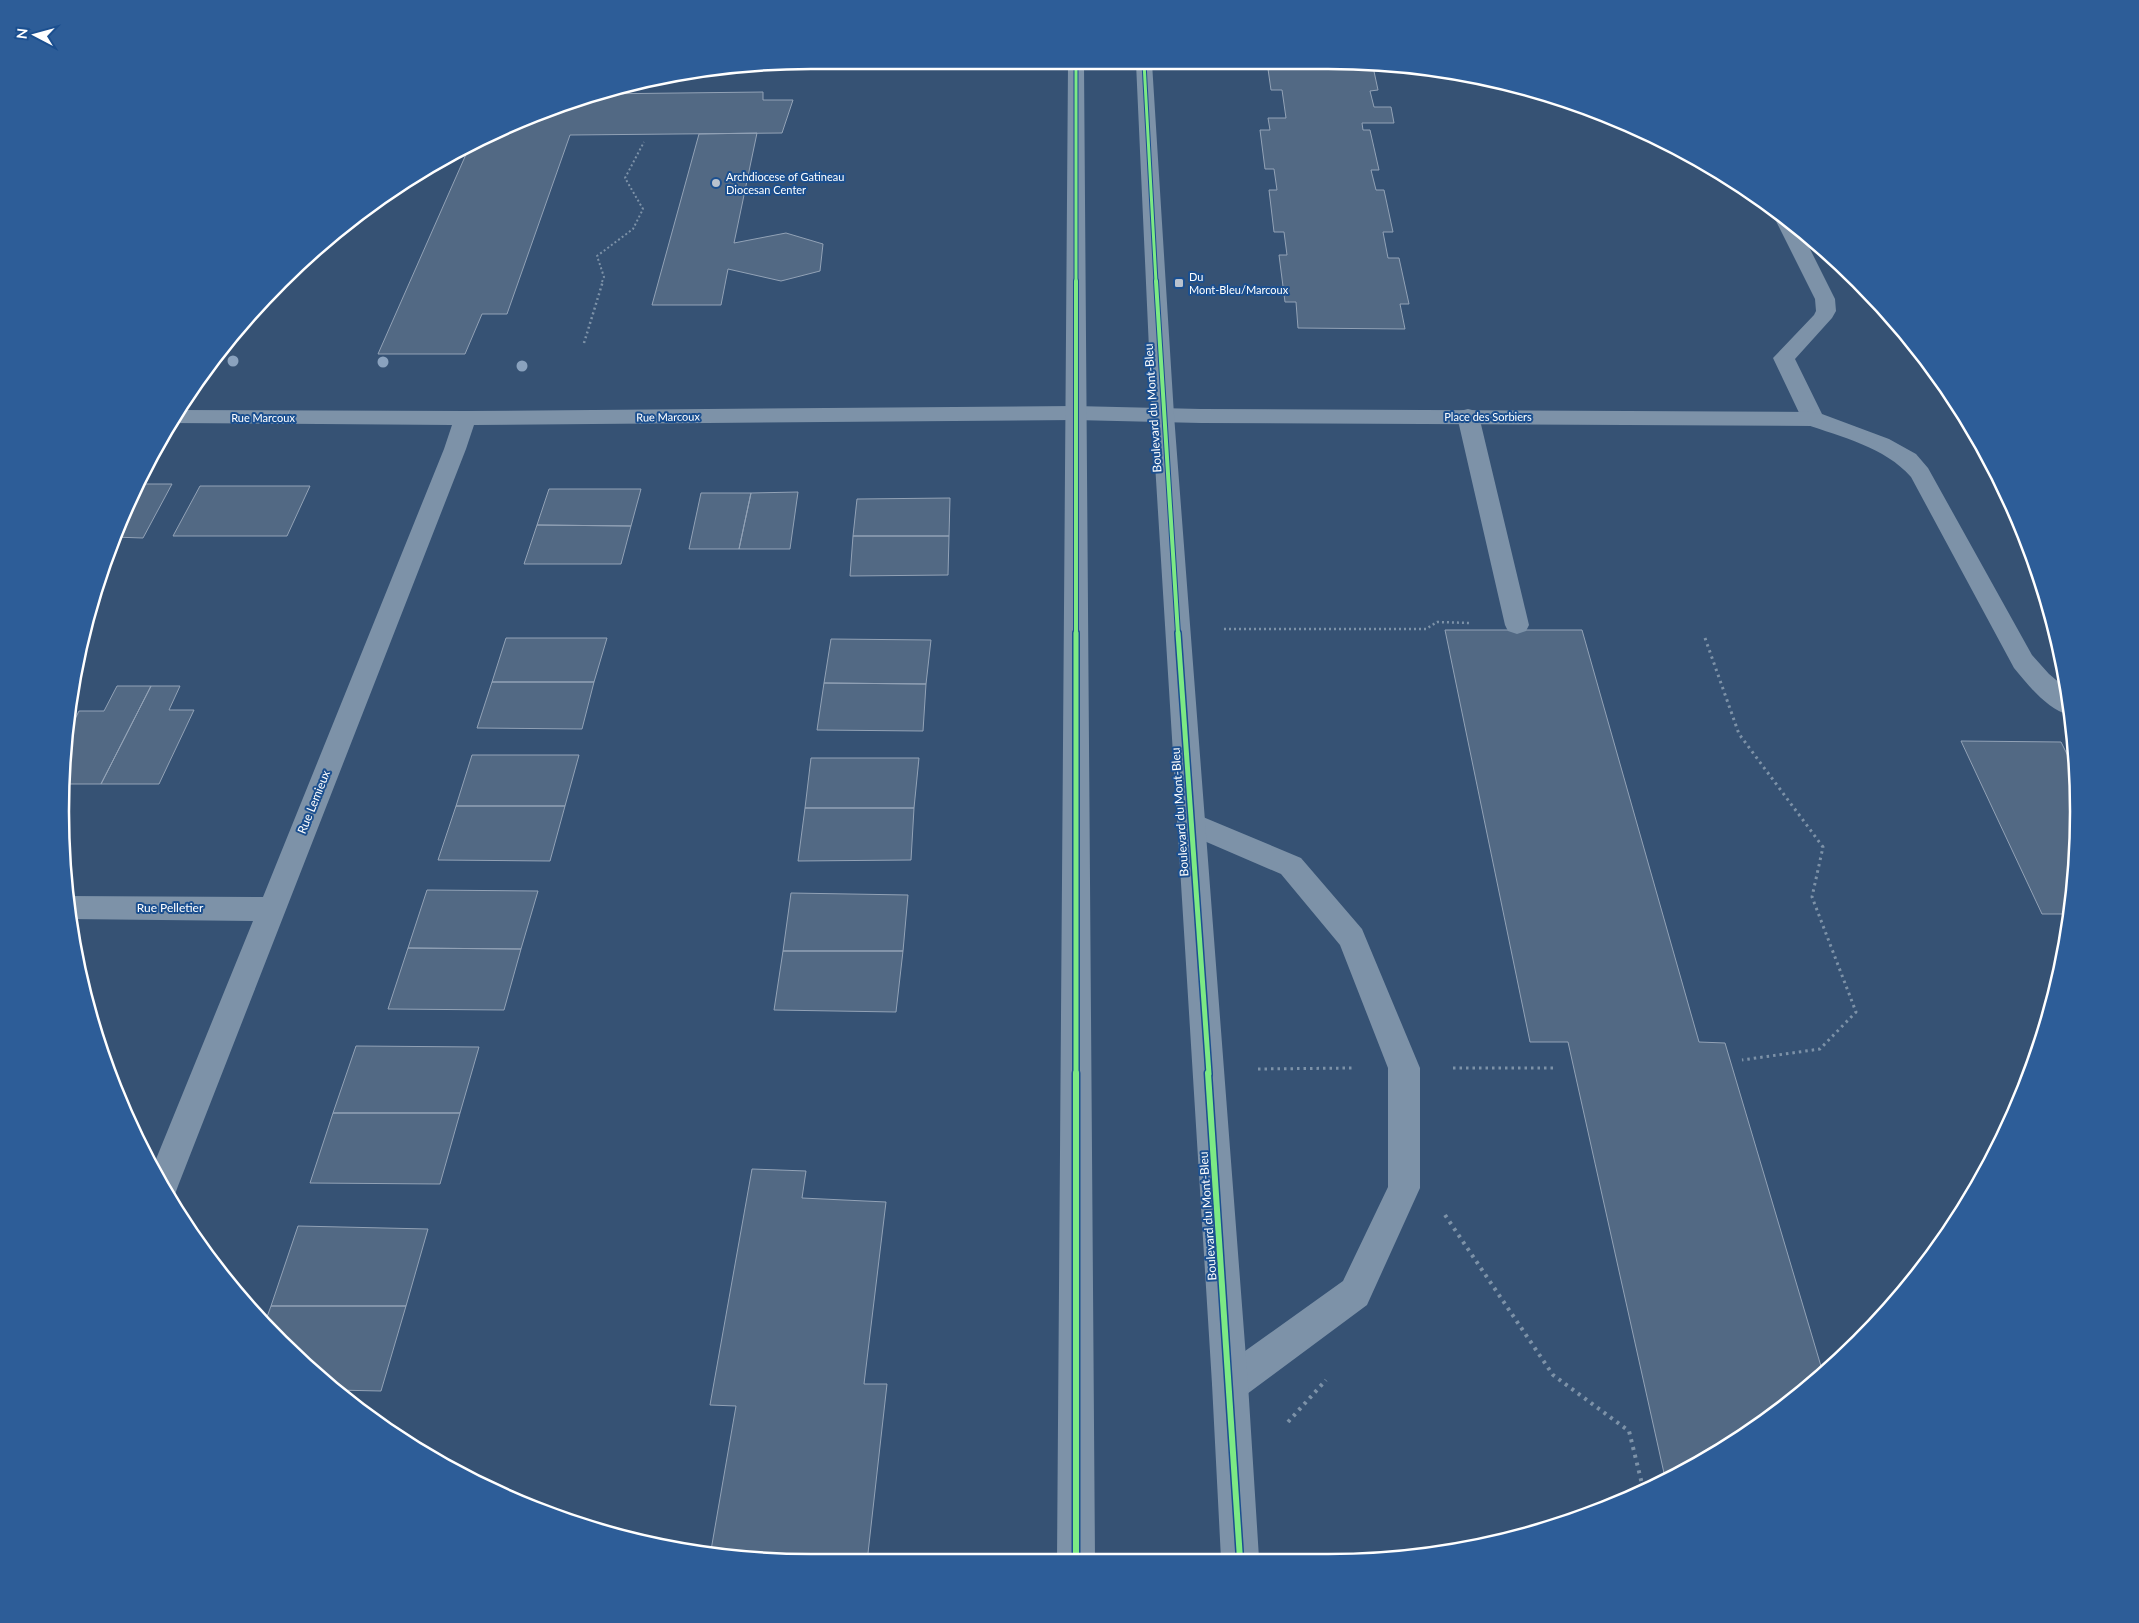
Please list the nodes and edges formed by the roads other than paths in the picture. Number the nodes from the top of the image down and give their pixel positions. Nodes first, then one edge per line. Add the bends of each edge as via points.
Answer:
1 (1076, 69) edge
2 (1144, 69) edge
3 (1791, 231) edge
4 (1075, 413) junction
5 (1163, 415) junction
6 (1468, 416) junction
7 (183, 417) edge
8 (465, 418) junction
9 (1813, 419) junction
10 (1517, 625) road end
11 (2061, 700) edge
12 (1191, 823) junction
13 (75, 907) edge
14 (272, 909) junction
15 (165, 1178) edge
16 (1230, 1384) junction
17 (1076, 1554) edge
18 (1240, 1554) edge

1 - 4 street
2 - 5 street, Boulevard du Mont-Bleu
3 - 9 street via 1825,299 1826,311 1822,318 1784,358
4 - 5 street, Rue Marcoux
4 - 8 street, Rue Marcoux
4 - 17 street
5 - 6 street, Place des Sorbiers
5 - 12 street, Boulevard du Mont-Bleu
6 - 9 street, Place des Sorbiers
6 - 10 street
7 - 8 street, Rue Marcoux
8 - 14 street, Rue Lemieux
9 - 11 street, Place des Sorbiers via 1881,444 1908,459 1920,473 2023,661 2040,682
12 - 16 street, Boulevard du Mont-Bleu
12 - 16 street via 1291,866 1352,938 1404,1068 1404,1188 1355,1293
13 - 14 street, Rue Pelletier
14 - 15 street, Rue Lemieux
16 - 18 street, Boulevard du Mont-Bleu

